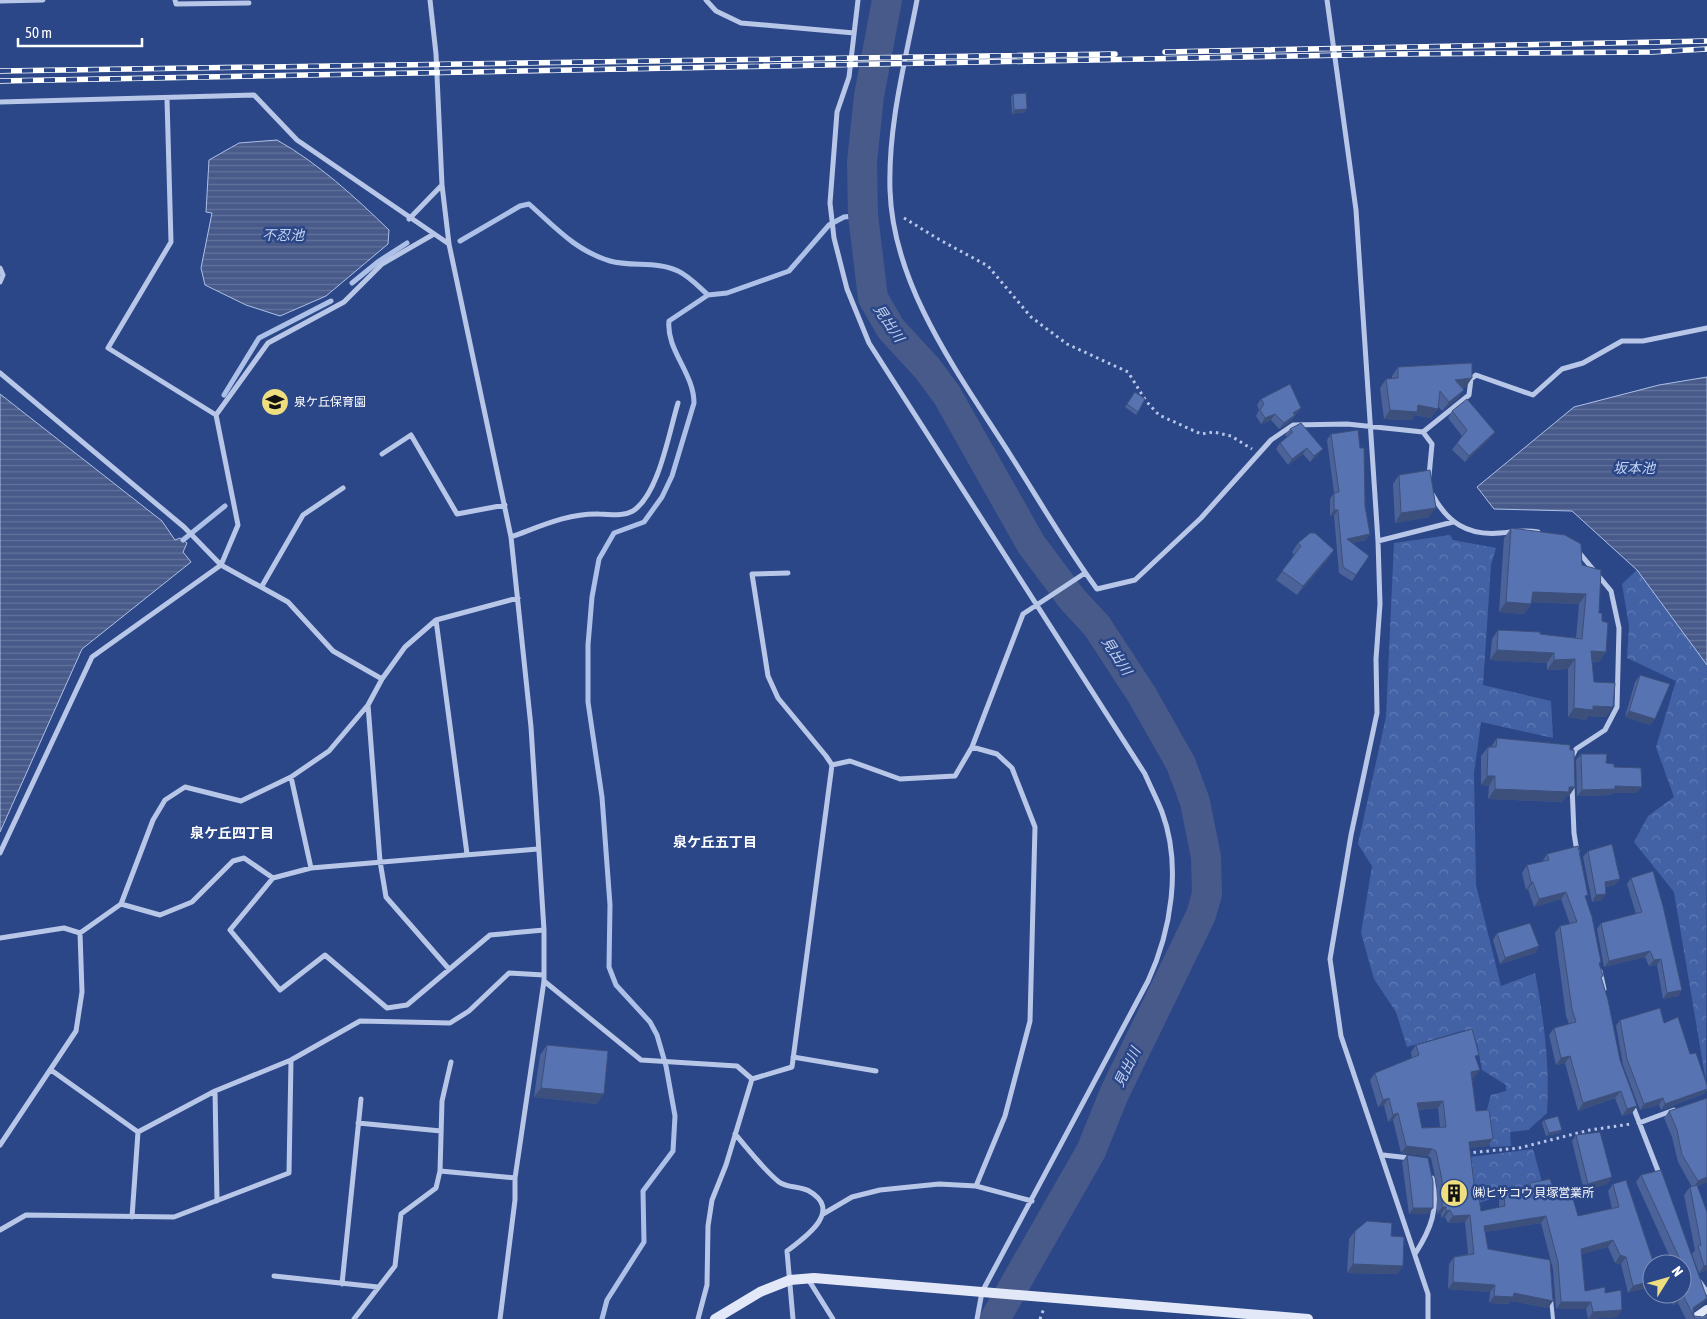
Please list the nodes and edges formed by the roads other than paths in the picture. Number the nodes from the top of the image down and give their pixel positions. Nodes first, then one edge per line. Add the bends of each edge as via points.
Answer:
1 (42, 0) edge
2 (175, 0) edge
3 (430, 0) edge
4 (706, 0) edge
5 (858, 0) edge
6 (917, 0) edge
7 (1327, 0) edge
8 (0, 1) edge
9 (249, 3) dead end
10 (854, 33) junction
11 (168, 99) junction
12 (0, 102) edge
13 (442, 185) junction
14 (409, 219) junction
15 (434, 234) junction
16 (449, 244) junction
17 (0, 268) edge
18 (0, 282) edge
19 (1707, 328) edge
20 (0, 373) edge
21 (678, 403) dead end
22 (216, 415) junction
23 (1371, 428) junction
24 (1423, 432) junction
25 (382, 454) dead end
26 (343, 488) dead end
27 (505, 505) junction
28 (1453, 522) junction
29 (1541, 533) edge
30 (511, 537) junction
31 (1378, 541) junction
32 (1570, 546) edge
33 (220, 565) junction
34 (788, 573) dead end
35 (1085, 573) junction
36 (262, 586) junction
37 (518, 598) junction
38 (1036, 605) junction
39 (436, 620) junction
40 (382, 679) junction
41 (368, 705) junction
42 (972, 747) junction
43 (832, 766) junction
44 (1572, 767) edge
45 (291, 777) junction
46 (1572, 777) edge
47 (538, 849) junction
48 (0, 853) edge
49 (467, 854) junction
50 (380, 862) junction
51 (1580, 863) edge
52 (311, 868) junction
53 (273, 878) junction
54 (121, 904) junction
55 (544, 930) junction
56 (80, 933) junction
57 (0, 938) edge
58 (1598, 960) edge
59 (449, 969) junction
60 (544, 978) junction
61 (1606, 998) edge
62 (793, 1057) junction
63 (291, 1060) junction
64 (451, 1062) dead end
65 (51, 1070) junction
66 (876, 1071) dead end
67 (752, 1079) junction
68 (215, 1091) junction
69 (1629, 1095) edge
70 (361, 1099) dead end
71 (1682, 1107) edge
72 (358, 1123) junction
73 (1639, 1123) junction
74 (441, 1131) junction
75 (138, 1132) junction
76 (735, 1134) junction
77 (0, 1145) edge
78 (1383, 1155) junction
79 (1418, 1159) edge
80 (1429, 1169) edge
81 (440, 1171) junction
82 (515, 1178) junction
83 (1663, 1185) edge
84 (976, 1186) junction
85 (217, 1201) junction
86 (1032, 1201) junction
87 (823, 1214) junction
88 (132, 1217) junction
89 (0, 1230) edge
90 (1415, 1254) junction
91 (1694, 1274) edge
92 (274, 1276) dead end
93 (808, 1278) junction
94 (790, 1280) junction
95 (342, 1284) junction
96 (378, 1287) junction
97 (982, 1292) junction
98 (1707, 1292) edge
99 (1551, 1296) edge
100 (1707, 1310) edge
101 (354, 1319) edge
102 (500, 1319) edge
103 (698, 1319) edge
104 (716, 1319) edge
105 (793, 1319) edge
106 (833, 1319) edge
107 (977, 1319) edge
108 (1308, 1319) edge
109 (1428, 1319) edge
110 (1553, 1319) edge
111 (1694, 1319) edge

1 - 8 street
2 - 9 street via 176,4
3 - 13 street
4 - 10 street via 716,11 741,23
5 - 10 street
6 - 35 street via 891,140 892,210 909,277 935,336
7 - 23 street via 1356,210
10 - 38 street via 849,77 837,112 830,203 834,238 848,289 869,343
11 - 12 street
11 - 14 street via 254,95 296,140
11 - 22 street via 171,242 108,348
13 - 14 street
13 - 16 street
14 - 15 street
15 - 16 street
15 - 22 street via 382,264 344,302 268,343
16 - 27 street
17 - 18 street via 4,275
19 - 24 street via 1643,341 1622,341 1583,363 1562,369 1533,395 1476,375 1471,379 1468,395
20 - 33 street via 184,527
21 - 30 street via 656,478 646,499 632,511 619,516 573,516
22 - 33 street via 238,525
23 - 24 street
23 - 31 street
23 - 35 street via 1347,424 1293,425 1271,440 1201,518 1135,580 1097,589
24 - 28 street via 1432,444 1428,478 1431,492 1441,510
25 - 27 street via 411,435 457,514
26 - 36 street via 303,515
27 - 30 street
28 - 29 street via 1477,533 1523,529
28 - 31 street
30 - 37 street
31 - 78 street via 1377,713 1351,835 1330,959 1341,1036
32 - 44 street via 1611,592 1619,628 1616,707 1605,730 1576,749
33 - 36 street
33 - 48 street via 92,658
34 - 43 street via 752,574 768,676 778,698
35 - 38 street
36 - 40 street via 288,602 333,651
37 - 39 street
37 - 47 street via 531,727
38 - 42 street via 1023,614
38 - 86 street via 1144,774 1163,813 1172,876 1169,918 1161,952
39 - 40 street via 405,647
39 - 49 street
40 - 41 street
41 - 45 street via 329,751
41 - 50 street
42 - 43 street via 956,776 900,779 850,761
42 - 84 street via 996,754 1012,768 1035,827 1030,1020 1005,1116
43 - 62 street
45 - 52 street
45 - 54 street via 241,801 185,787 165,800 153,820
46 - 51 street via 1574,834
47 - 49 street
47 - 55 street
49 - 50 street
50 - 52 street
50 - 59 street via 386,897
52 - 53 street
53 - 54 street via 244,858 233,861 192,902 160,915
53 - 59 street via 230,930 280,990 325,955 388,1008 407,1005
54 - 56 street
55 - 59 street via 490,935
55 - 60 street
56 - 57 street via 64,928
56 - 65 street via 82,992 76,1032
58 - 61 street
60 - 63 street via 509,973 469,1011 450,1023 360,1021
60 - 67 street via 641,1060 737,1066
60 - 82 street
62 - 66 street
62 - 67 street via 792,1066
63 - 68 street
63 - 85 street via 288,1174
64 - 74 street via 442,1101
65 - 75 street
65 - 77 street
67 - 76 street
68 - 75 street
68 - 85 street
69 - 73 street
70 - 72 street
71 - 73 street
72 - 74 street
72 - 95 street
73 - 83 street
74 - 81 street
75 - 88 street
76 - 87 street via 780,1184 809,1191 821,1202
76 - 103 street via 712,1200 707,1285
78 - 79 street
78 - 90 street
80 - 90 street via 1434,1186 1434,1213 1430,1229
81 - 82 street
81 - 96 street via 436,1188 401,1214 395,1266
82 - 102 street
84 - 86 street
84 - 87 street via 938,1184 880,1190 852,1197
85 - 88 street via 174,1217
86 - 97 street
87 - 94 street via 815,1229 787,1251
88 - 89 street via 26,1215
90 - 109 street via 1428,1294
91 - 98 street
92 - 95 street
93 - 94 street
93 - 97 street
93 - 106 street
94 - 104 street via 760,1292
94 - 105 street
95 - 96 street
96 - 101 street
97 - 107 street
97 - 108 street
99 - 110 lane
100 - 111 street

